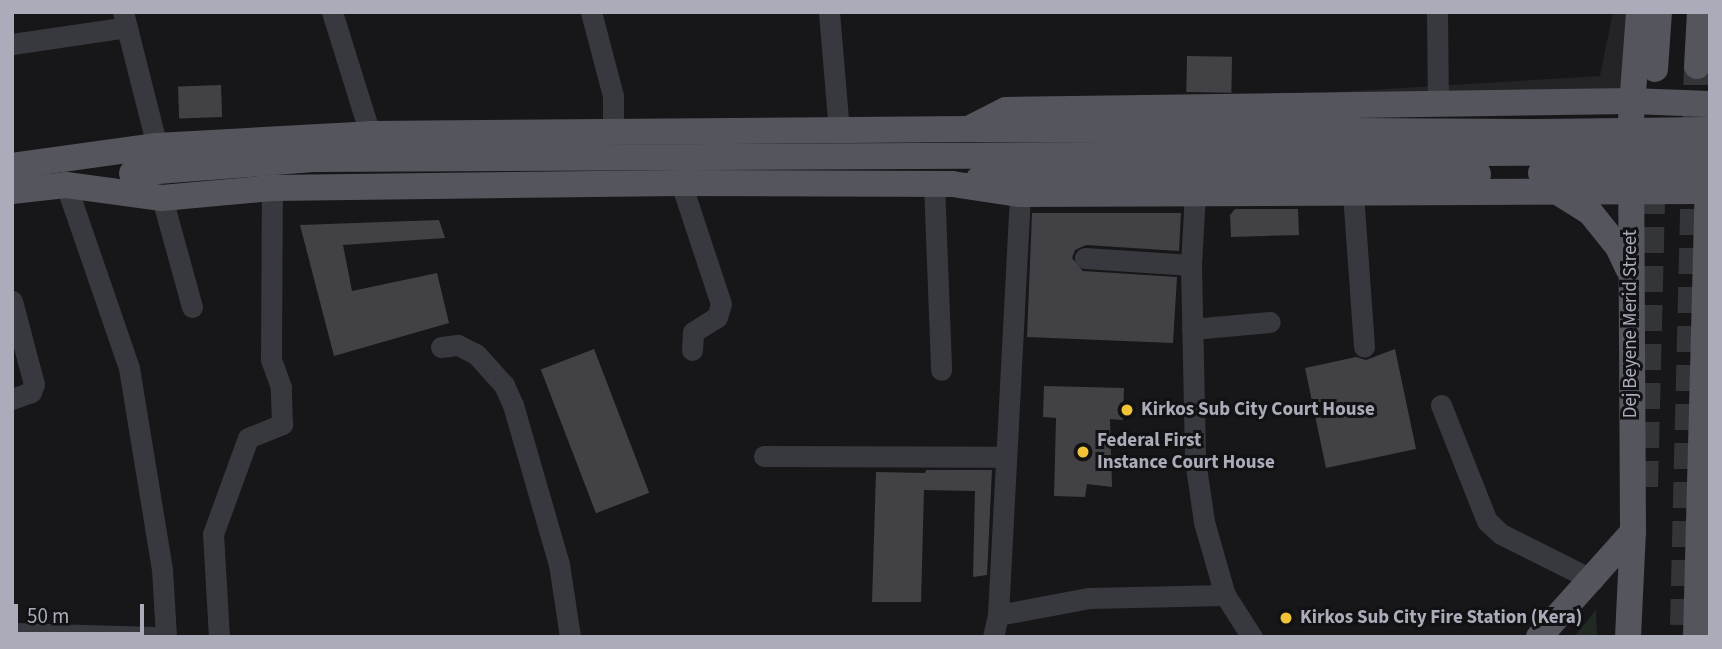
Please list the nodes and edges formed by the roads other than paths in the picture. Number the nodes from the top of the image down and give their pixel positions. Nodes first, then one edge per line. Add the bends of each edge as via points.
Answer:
1 (332, 12) edge
2 (591, 12) edge
3 (829, 12) edge
4 (1437, 12) edge
5 (1639, 12) edge
6 (1659, 12) edge
7 (1700, 12) edge
8 (125, 20) edge
9 (12, 44) edge
10 (1634, 52) junction
11 (1697, 66) tunnel mouth
12 (1655, 69) dead end
13 (1631, 101) junction
14 (1566, 102) junction
15 (1438, 104) junction
16 (1710, 104) edge
17 (968, 128) junction
18 (839, 130) junction
19 (1710, 130) edge
20 (613, 131) junction
21 (370, 134) junction
22 (157, 146) junction
23 (1631, 152) junction
24 (1710, 152) edge
25 (1710, 163) edge
26 (12, 166) edge
27 (65, 173) junction
28 (1548, 182) junction
29 (681, 183) junction
30 (943, 184) junction
31 (1709, 184) edge
32 (272, 188) junction
33 (1630, 189) junction
34 (12, 191) edge
35 (1195, 193) junction
36 (1353, 193) junction
37 (1020, 194) junction
38 (162, 198) junction
39 (1707, 251) edge
40 (1085, 258) dead end
41 (1191, 265) junction
42 (1631, 275) junction
43 (12, 301) edge
44 (192, 307) dead end
45 (1270, 322) dead end
46 (1192, 329) junction
47 (441, 347) dead end
48 (1364, 347) dead end
49 (692, 350) dead end
50 (941, 370) dead end
51 (12, 400) edge
52 (1441, 405) dead end
53 (764, 456) dead end
54 (1004, 457) junction
55 (1633, 532) junction
56 (1593, 580) junction
57 (1225, 594) junction
58 (998, 615) junction
59 (12, 634) edge
60 (156, 637) edge
61 (166, 637) edge
62 (219, 637) edge
63 (570, 637) edge
64 (993, 637) edge
65 (1252, 637) edge
66 (1539, 637) edge
67 (1628, 637) edge
68 (1696, 637) edge

1 - 21 street
2 - 20 street via 613,96
3 - 18 street
4 - 15 street
5 - 10 main road, Dej Beyene Merid Street
6 - 12 main road
7 - 11 main road
8 - 9 street
8 - 22 street
10 - 13 main road, Dej Beyene Merid Street
10 - 14 main road via 1615,78
13 - 14 main road
13 - 16 main road
13 - 23 main road, Dej Beyene Merid Street
14 - 15 main road
15 - 17 main road via 1006,110
17 - 18 main road
17 - 19 main road, bridge
18 - 20 main road
20 - 21 main road
21 - 22 main road
22 - 27 main road
23 - 24 main road
23 - 27 main road via 348,158 132,173
23 - 33 main road, Dej Beyene Merid Street
25 - 31 main road
26 - 27 main road
27 - 34 main road
27 - 38 main road
27 - 61 street via 129,368 162,569
28 - 30 main road via 1022,174
28 - 31 main road, bridge
28 - 33 main road
28 - 36 main road
28 - 42 main road via 1590,212 1618,247
29 - 30 main road
29 - 32 main road
29 - 49 street via 721,304 717,317 693,332
30 - 37 main road
30 - 50 street
31 - 33 main road
31 - 39 main road
32 - 38 main road
32 - 62 street via 271,359 281,387 282,424 248,438 213,534
33 - 42 main road, Dej Beyene Merid Street
35 - 36 main road
35 - 37 main road
35 - 41 street
36 - 48 street
37 - 54 street
38 - 44 street
39 - 68 main road
40 - 41 street
41 - 46 street
42 - 55 main road, Dej Beyene Merid Street
43 - 51 street via 34,384 31,392
45 - 46 street
46 - 57 street via 1195,460 1204,522
47 - 63 street via 458,345 476,354 503,385 513,405 559,564
52 - 56 street via 1487,522 1501,534
53 - 54 street
54 - 58 street
55 - 56 main road
55 - 67 main road, Dej Beyene Merid Street
56 - 66 main road
57 - 58 street via 1089,598
57 - 65 street
58 - 64 street
59 - 60 street

